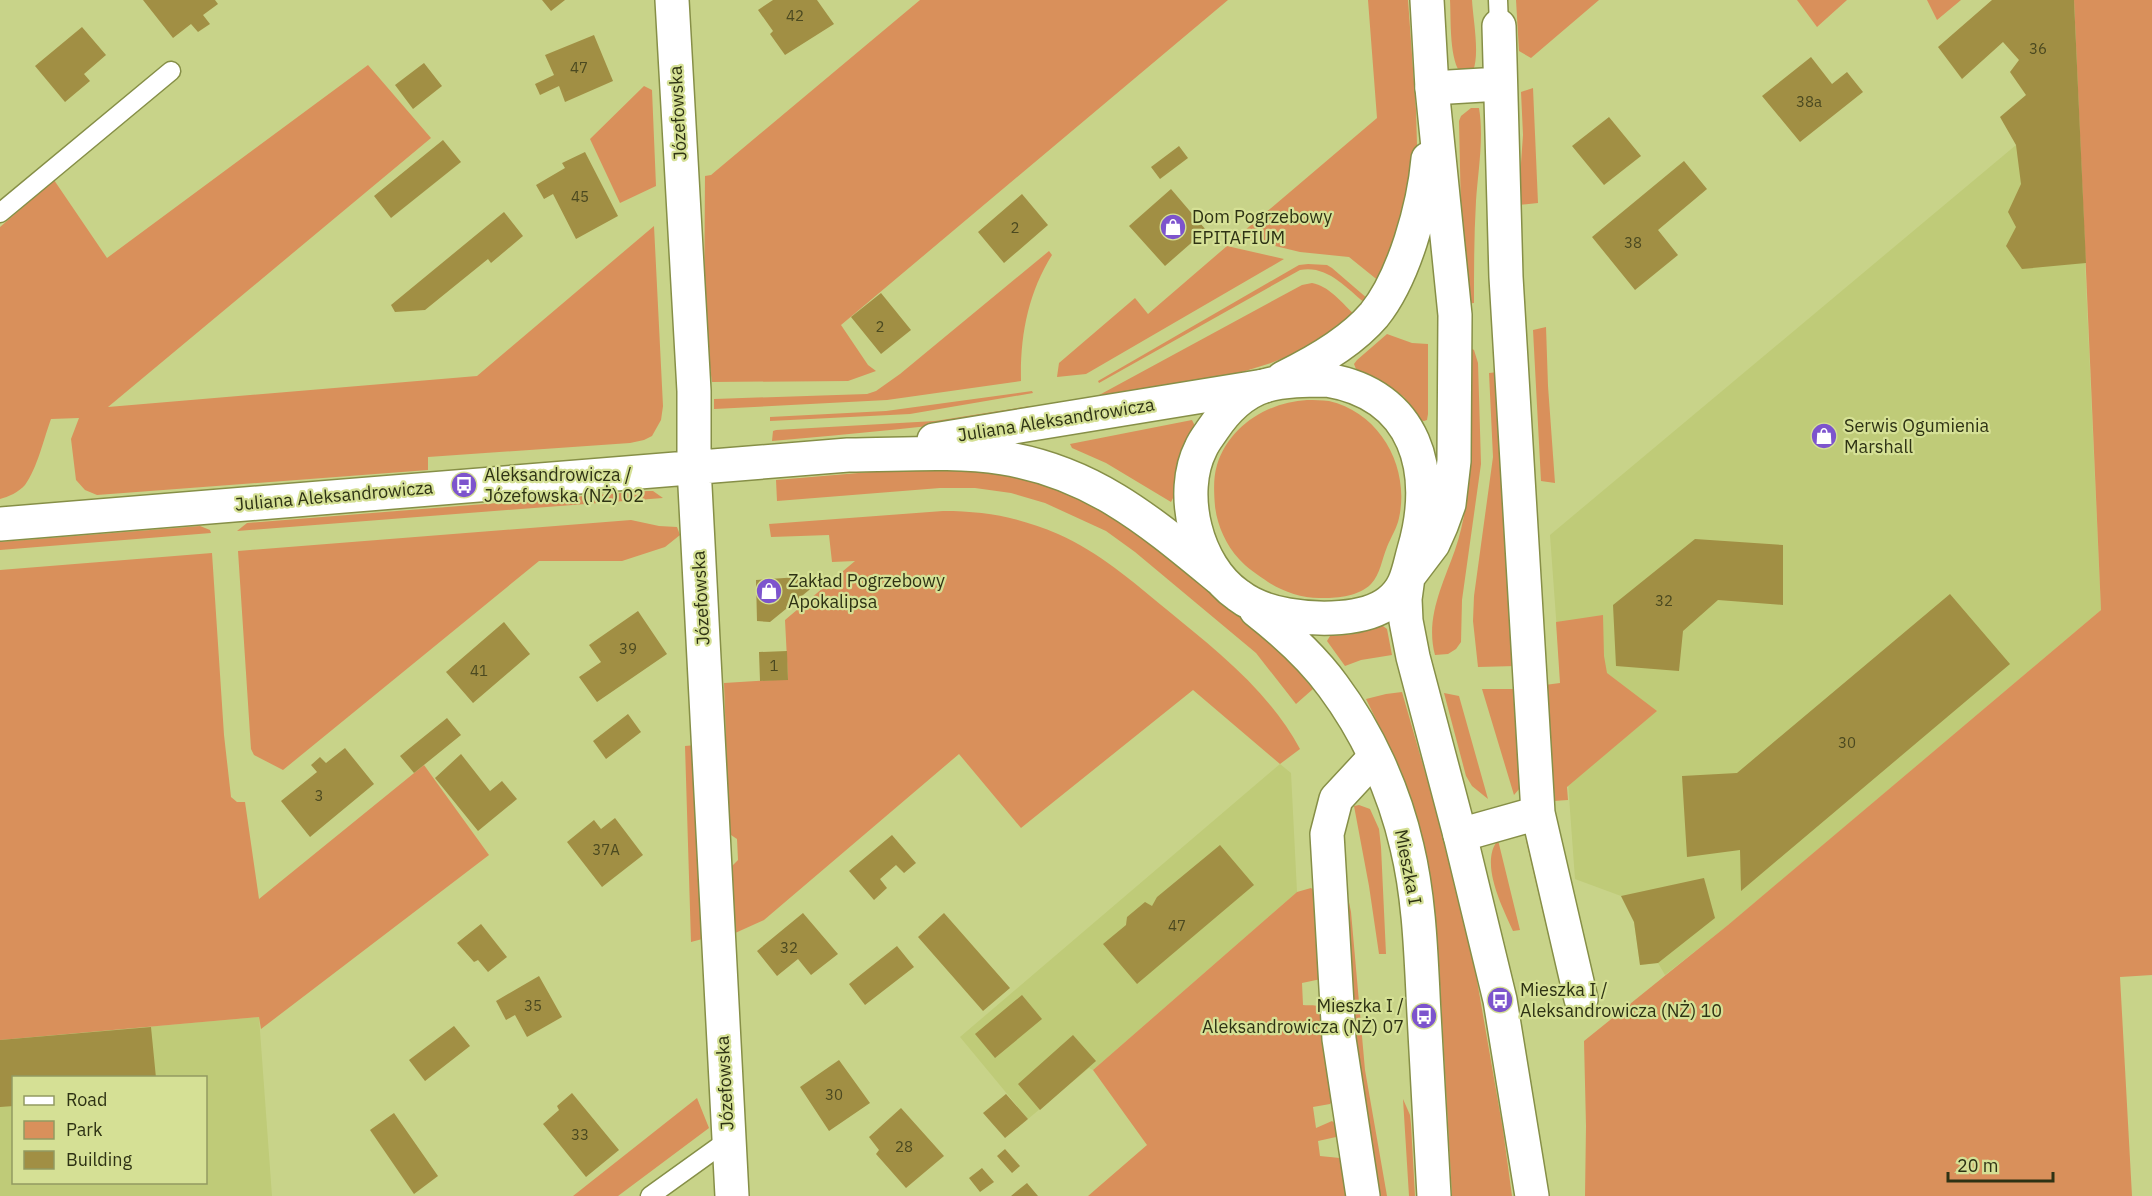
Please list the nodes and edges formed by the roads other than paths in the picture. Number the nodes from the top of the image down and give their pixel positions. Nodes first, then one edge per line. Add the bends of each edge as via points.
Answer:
1 (672, 0) edge
2 (1427, 0) edge
3 (1499, 13) edge
4 (171, 71) dead end
5 (1500, 84) junction
6 (1432, 88) junction
7 (0, 213) edge
8 (1264, 386) junction
9 (848, 455) junction
10 (694, 467) junction
11 (0, 524) edge
12 (1408, 577) junction
13 (1229, 587) junction
14 (1375, 757) junction
15 (1538, 813) junction
16 (1460, 835) junction
17 (1581, 999) dead end
18 (728, 1140) junction
19 (650, 1196) edge
20 (732, 1196) edge
21 (1363, 1196) edge
22 (1434, 1196) edge
23 (1532, 1196) edge

1 - 10 street, Józefowska via 694,391
2 - 6 street
3 - 5 street
4 - 7 lane
5 - 6 street
5 - 15 street via 1506,278
6 - 8 street via 1421,203 1412,239 1379,309 1353,335
6 - 12 street via 1455,315 1454,461 1449,504 1441,526
8 - 9 street, Juliana Aleksandrowicza
8 - 12 street, Juliana Aleksandrowicza via 1296,381 1348,383 1383,403 1399,419 1420,458 1424,495 1423,516
8 - 13 street via 1238,401 1221,417 1200,448 1190,485 1193,520 1200,542 1208,561
9 - 10 street, Juliana Aleksandrowicza
9 - 13 street, Juliana Aleksandrowicza via 954,454 1002,458 1075,478 1110,495 1168,536
10 - 11 street, Juliana Aleksandrowicza
10 - 18 street, Józefowska
12 - 13 street via 1403,588 1379,609 1340,618 1268,611
12 - 16 street via 1406,621 1413,657
13 - 14 street, Mieszka I via 1296,645 1332,685
14 - 21 street via 1336,799 1327,834 1339,1038
14 - 22 street, Mieszka I via 1398,815 1414,886
15 - 16 street
15 - 17 street
16 - 23 street via 1500,1000
18 - 19 lane
18 - 20 street, Józefowska

